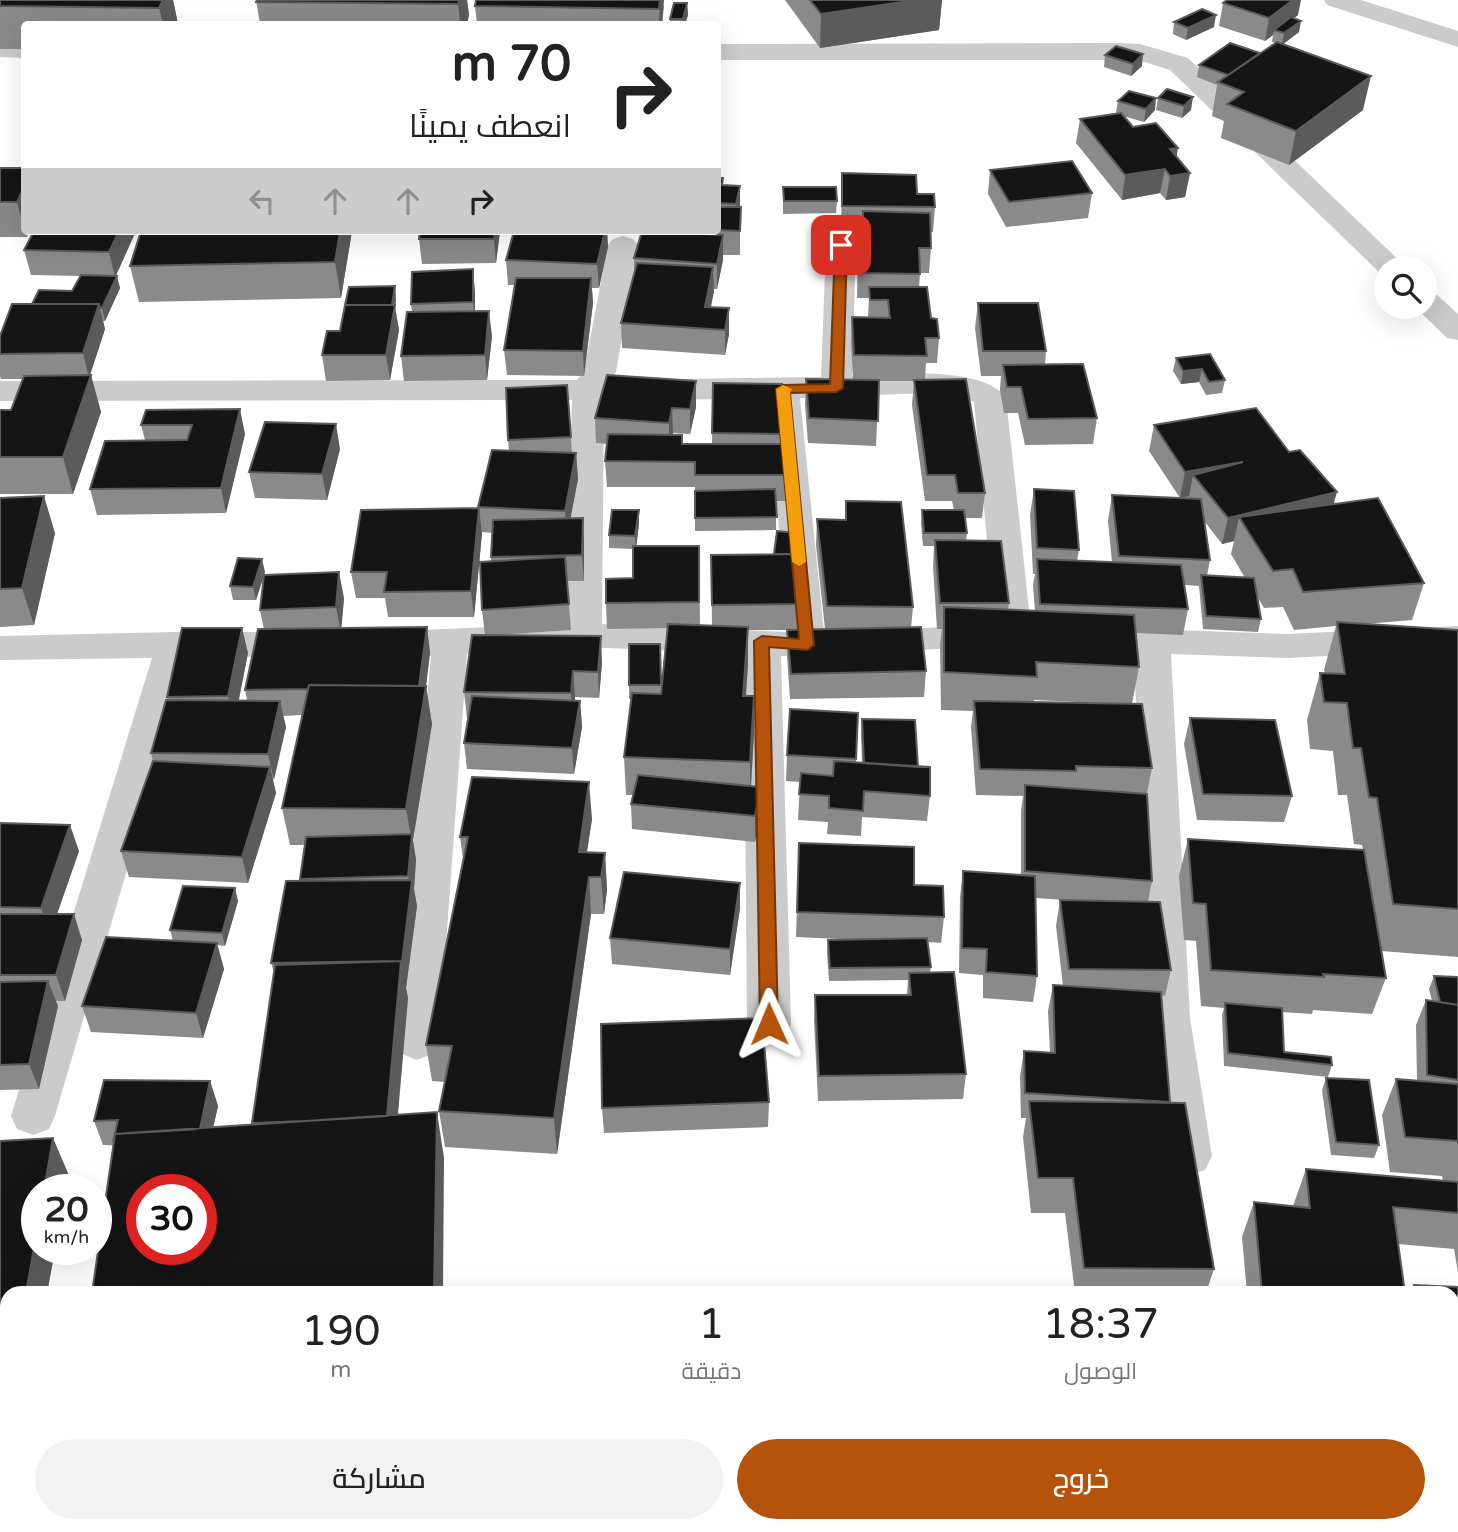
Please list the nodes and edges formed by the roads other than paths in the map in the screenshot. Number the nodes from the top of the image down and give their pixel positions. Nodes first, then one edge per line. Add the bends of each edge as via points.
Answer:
1 (1336, 0) edge
2 (1458, 39) edge
3 (0, 49) edge
4 (21, 50) edge
5 (721, 52) edge
6 (623, 245) dead end
7 (841, 245) dead end
8 (1380, 256) edge
9 (1437, 311) edge
10 (1458, 331) edge
11 (589, 387) junction
12 (836, 388) junction
13 (783, 389) junction
14 (0, 391) edge
15 (584, 635) junction
16 (1037, 638) junction
17 (1458, 638) edge
18 (762, 641) junction
19 (1152, 642) junction
20 (450, 643) junction
21 (175, 644) junction
22 (807, 645) junction
23 (0, 648) edge
24 (769, 1024) dead end
25 (417, 1042) dead end
26 (33, 1116) dead end
27 (1195, 1197) edge

1 - 2 street
3 - 4 street
5 - 8 street via 1117,51 1168,58 1180,64
6 - 11 street via 600,372
7 - 12 street
9 - 10 street
11 - 13 street
11 - 14 street
11 - 15 street
12 - 13 street
12 - 16 street via 942,383 987,392
13 - 22 street
15 - 18 street
15 - 20 street
16 - 19 street
16 - 22 street
17 - 19 street via 1287,646
18 - 22 street
18 - 24 street
19 - 27 street via 1170,1018
20 - 21 street
20 - 25 street
21 - 23 street
21 - 26 street

